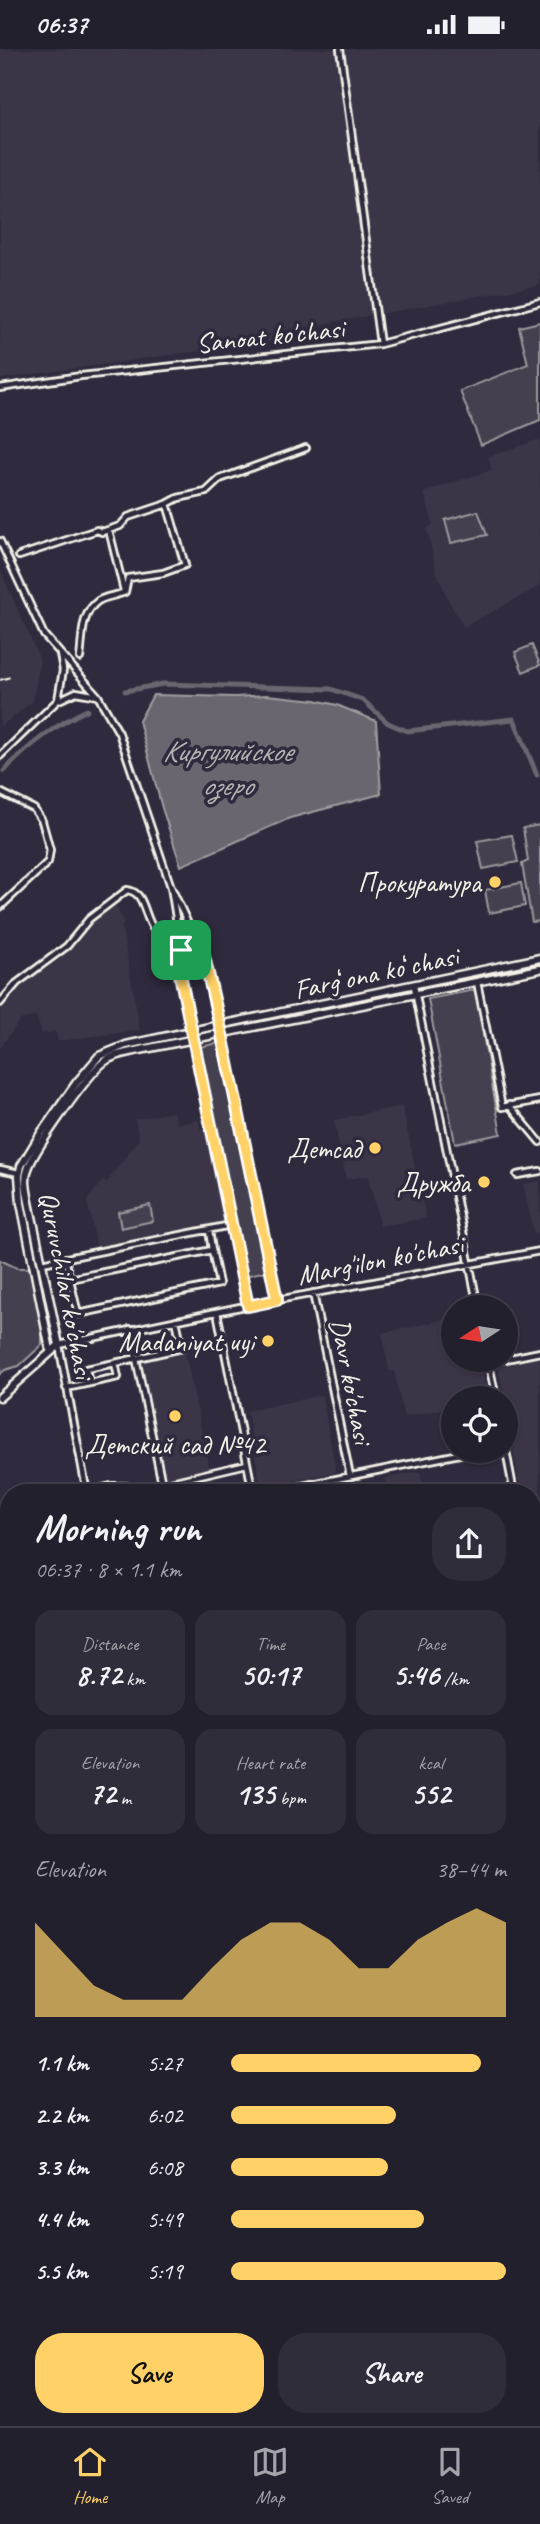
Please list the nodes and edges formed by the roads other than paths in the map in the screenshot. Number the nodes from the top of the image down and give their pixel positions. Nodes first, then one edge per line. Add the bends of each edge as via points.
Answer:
1 (340, 49) edge
2 (540, 302) edge
3 (380, 344) junction
4 (0, 388) edge
5 (306, 448) dead end
6 (167, 504) junction
7 (110, 530) junction
8 (0, 541) edge
9 (19, 556) dead end
10 (125, 592) junction
11 (60, 653) junction
12 (80, 658) dead end
13 (99, 696) junction
14 (57, 701) junction
15 (0, 756) edge
16 (0, 792) edge
17 (171, 887) junction
18 (0, 907) edge
19 (177, 943) junction
20 (199, 946) junction
21 (176, 955) junction
22 (540, 958) edge
23 (540, 969) edge
24 (477, 982) junction
25 (414, 986) junction
26 (416, 994) junction
27 (0, 1003) edge
28 (221, 1030) junction
29 (191, 1031) junction
30 (193, 1039) junction
31 (540, 1100) edge
32 (509, 1105) junction
33 (540, 1142) edge
34 (0, 1169) edge
35 (540, 1171) edge
36 (19, 1173) junction
37 (517, 1175) dead end
38 (231, 1225) junction
39 (209, 1230) junction
40 (212, 1250) junction
41 (540, 1251) edge
42 (65, 1258) junction
43 (42, 1263) junction
44 (469, 1263) junction
45 (70, 1279) junction
46 (313, 1293) junction
47 (476, 1295) edge
48 (277, 1300) junction
49 (248, 1306) junction
50 (217, 1312) junction
51 (176, 1320) junction
52 (130, 1328) junction
53 (59, 1345) junction
54 (50, 1350) junction
55 (540, 1352) edge
56 (518, 1356) edge
57 (136, 1358) junction
58 (115, 1363) junction
59 (89, 1383) junction
60 (66, 1388) junction
61 (0, 1397) edge
62 (441, 1458) edge
63 (508, 1463) edge
64 (247, 1464) junction
65 (349, 1476) junction
66 (85, 1484) edge
67 (162, 1484) joint
68 (251, 1484) edge
69 (308, 1484) edge
70 (512, 1484) edge

1 - 3 street
2 - 3 street, Sanoat ko'chasi
3 - 4 street, Sanoat ko'chasi
5 - 6 street
6 - 7 street via 128,517
6 - 10 street via 185,565 128,579
7 - 9 street via 97,530
7 - 10 street
8 - 11 street via 44,635
10 - 12 street via 100,599 86,613
11 - 13 street
11 - 14 street via 63,670
13 - 14 street via 76,692
13 - 17 street via 119,733
14 - 15 street
16 - 18 street via 34,809 50,850 48,862
17 - 19 street
17 - 20 street
19 - 21 street
19 - 27 street via 155,933 140,898 127,890 89,919 67,946 17,983
20 - 21 street via 185,946
20 - 28 street
21 - 29 street
22 - 25 main road, Fargʻona koʻchasi
23 - 24 main road, Fargʻona koʻchasi
24 - 26 main road, Fargʻona koʻchasi
24 - 32 street via 502,1107
25 - 26 street
25 - 28 main road, Fargʻona koʻchasi
26 - 28 main road, Fargʻona koʻchasi
26 - 44 street
28 - 29 main road, Quruvchilar ko'chasi
28 - 30 main road, Quruvchilar ko'chasi
28 - 48 street
29 - 30 street
29 - 36 main road, Quruvchilar ko'chasi via 126,1045 99,1056 41,1133
30 - 38 street
30 - 43 main road, Quruvchilar ko'chasi via 106,1061 48,1135 26,1176
31 - 32 street
32 - 33 street
34 - 36 street
35 - 37 street
36 - 54 main road, Quruvchilar ko'chasi
38 - 39 street
38 - 49 street
39 - 40 street
39 - 42 street
40 - 45 street
40 - 45 street via 219,1284 78,1314
41 - 44 street, Marg'ilon ko'chasi
42 - 43 street
42 - 45 street
43 - 53 main road, Quruvchilar ko'chasi
44 - 46 street, Marg'ilon ko'chasi
44 - 47 street
46 - 48 street, Marg'ilon ko'chasi
46 - 65 street, Davr ko'chasi
48 - 49 street, Marg'ilon ko'chasi
49 - 50 street, Marg'ilon ko'chasi
50 - 51 street, Marg'ilon ko'chasi
50 - 64 street
51 - 52 street, Marg'ilon ko'chasi
51 - 57 street via 182,1348
52 - 53 street, Marg'ilon ko'chasi
52 - 57 street
53 - 54 main road, Marg'ilon ko'chasi
53 - 60 street, Quruvchilar ko'chasi
54 - 61 main road, Marg'ilon ko'chasi
55 - 56 street
57 - 58 street
57 - 67 street
58 - 59 street via 118,1377
58 - 59 street via 86,1369
59 - 60 street
60 - 66 street, Quruvchilar ko'chasi
62 - 65 street
63 - 70 street
64 - 67 street
64 - 68 street
65 - 69 street

